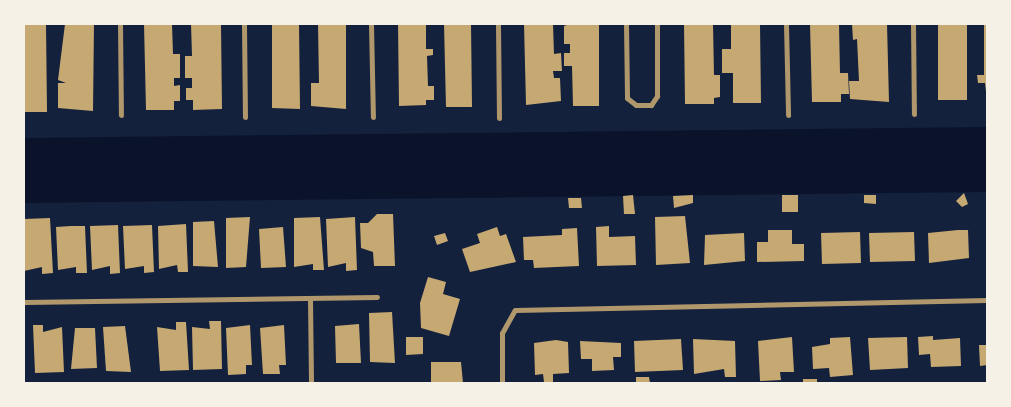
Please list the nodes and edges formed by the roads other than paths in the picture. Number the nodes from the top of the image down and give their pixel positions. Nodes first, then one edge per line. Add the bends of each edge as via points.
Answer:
1 (120, 24) edge
2 (244, 24) edge
3 (371, 24) edge
4 (498, 24) edge
5 (626, 24) edge
6 (657, 24) edge
7 (786, 24) edge
8 (913, 24) edge
9 (914, 114) dead end
10 (121, 115) dead end
11 (788, 115) dead end
12 (245, 116) dead end
13 (373, 117) dead end
14 (499, 118) dead end
15 (377, 297) dead end
16 (310, 299) junction
17 (987, 300) edge
18 (24, 302) edge
19 (311, 383) edge
20 (502, 383) edge

1 - 10 street
2 - 12 street
3 - 13 street
4 - 14 street
5 - 6 street via 627,98 636,105 651,105 657,96
7 - 11 street
8 - 9 street
15 - 16 street
16 - 18 street
16 - 19 street
17 - 20 street via 515,310 502,333

